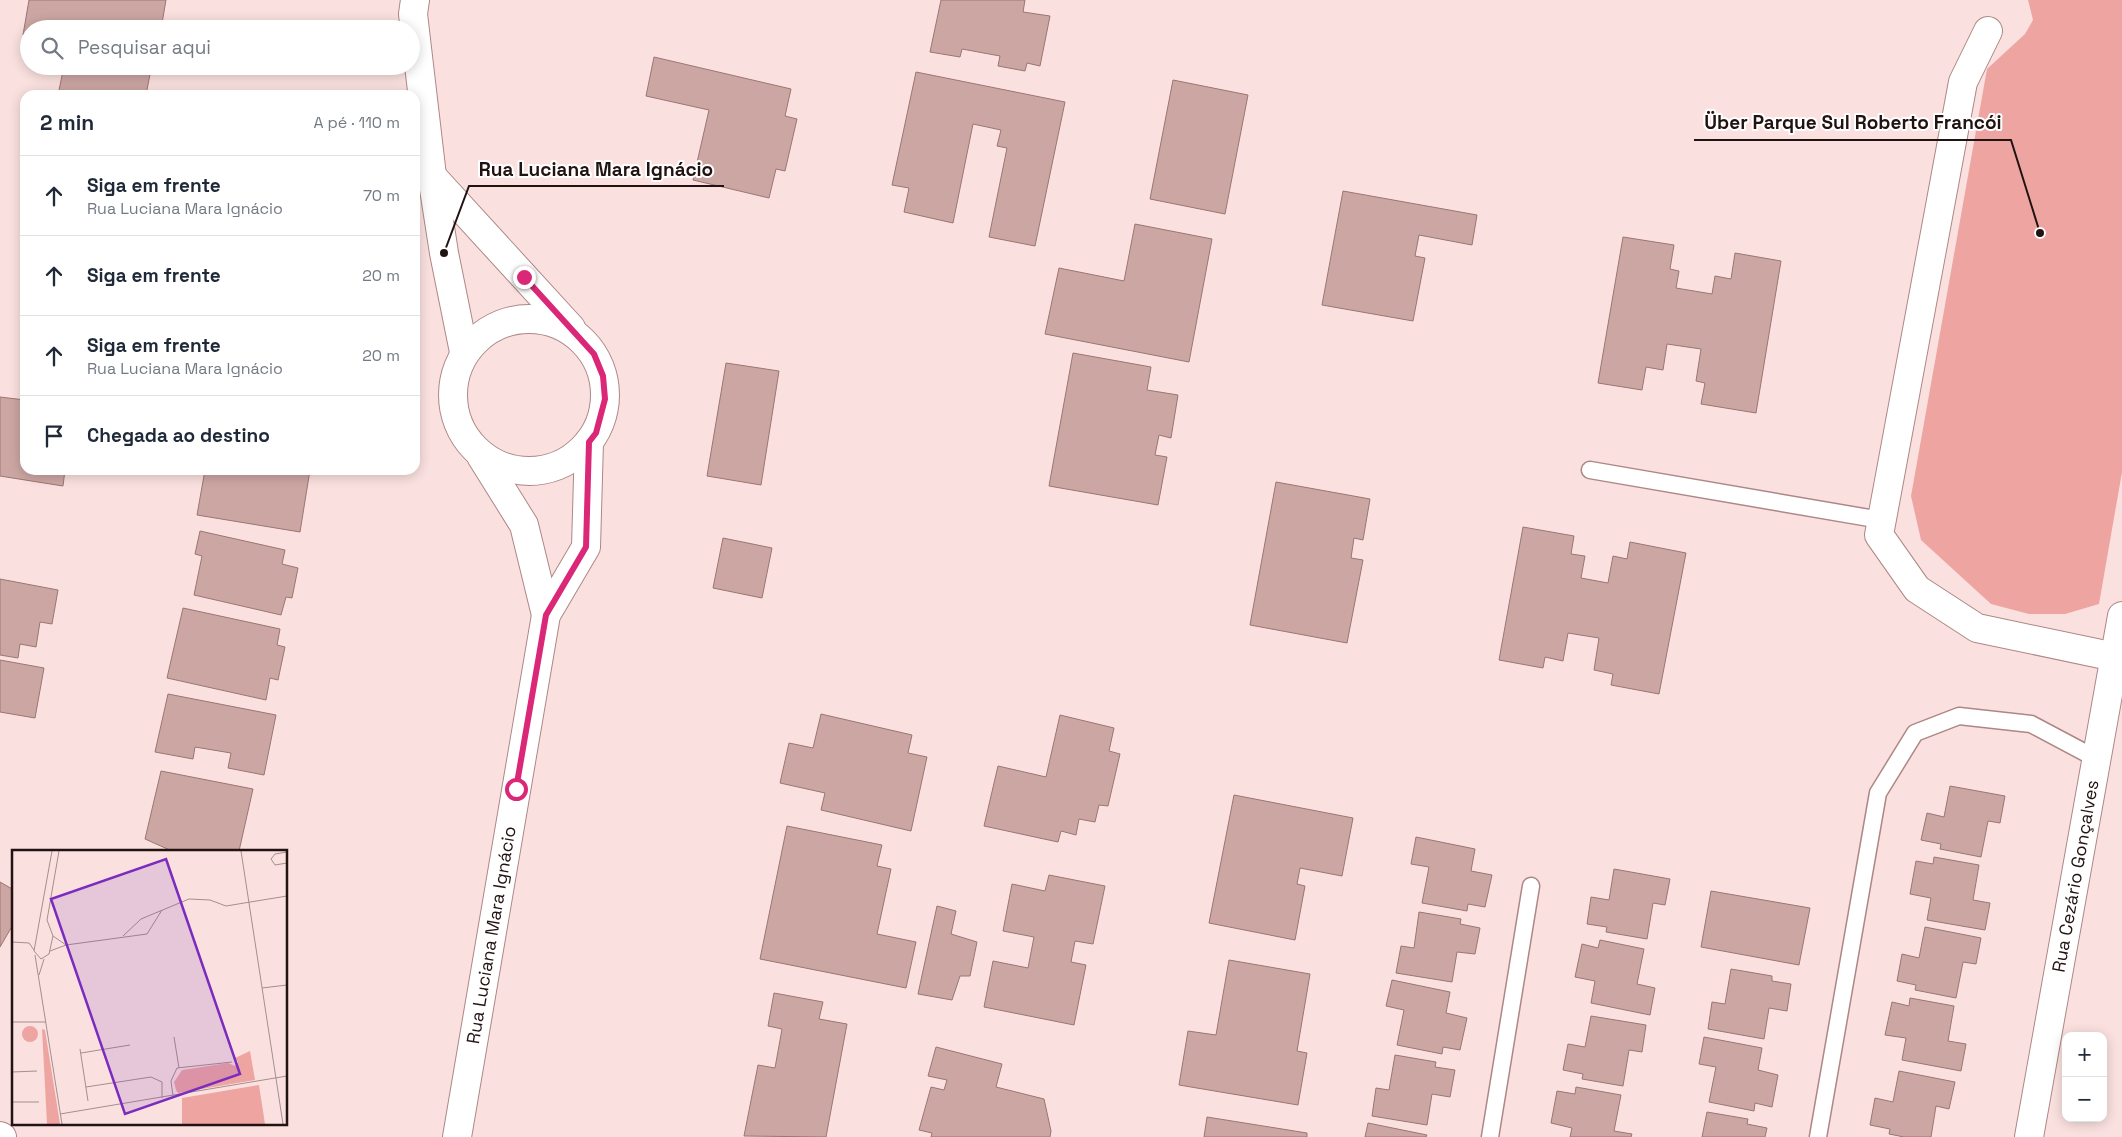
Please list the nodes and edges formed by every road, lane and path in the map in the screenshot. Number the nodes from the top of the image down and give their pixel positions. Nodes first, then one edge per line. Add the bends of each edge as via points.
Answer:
1 (415, 0) edge
2 (415, 20) edge
3 (1988, 31) dead end
4 (420, 68) edge
5 (432, 176) junction
6 (577, 335) junction
7 (464, 352) junction
8 (589, 442) junction
9 (478, 450) junction
10 (1590, 470) dead end
11 (1882, 520) junction
12 (546, 615) junction
13 (2122, 616) edge
14 (2115, 657) junction
15 (2097, 759) junction
16 (1531, 886) dead end
17 (457, 1137) edge
18 (1490, 1137) edge
19 (1818, 1137) edge
20 (2029, 1137) edge

1 - 2 street
3 - 11 street via 1963,82
4 - 5 street
5 - 6 street
5 - 7 street
6 - 7 street via 555,322 530,318 505,322 482,333
6 - 8 street via 594,354 604,384 605,399 596,433
7 - 9 street via 454,374 451,399 457,423
8 - 9 street via 573,458 552,468 529,473 507,469
8 - 12 street, Rua Luciana Mara Ignácio via 586,547
9 - 12 street, Rua Luciana Mara Ignácio via 524,525
10 - 11 lane
11 - 14 street via 1879,535 1917,589 1977,628
12 - 17 street, Rua Luciana Mara Ignácio
13 - 14 street, Rua Cezário Gonçalves
14 - 15 street, Rua Cezário Gonçalves
15 - 19 lane via 2031,724 1959,716 1915,733 1878,793
15 - 20 street, Rua Cezário Gonçalves
16 - 18 lane

